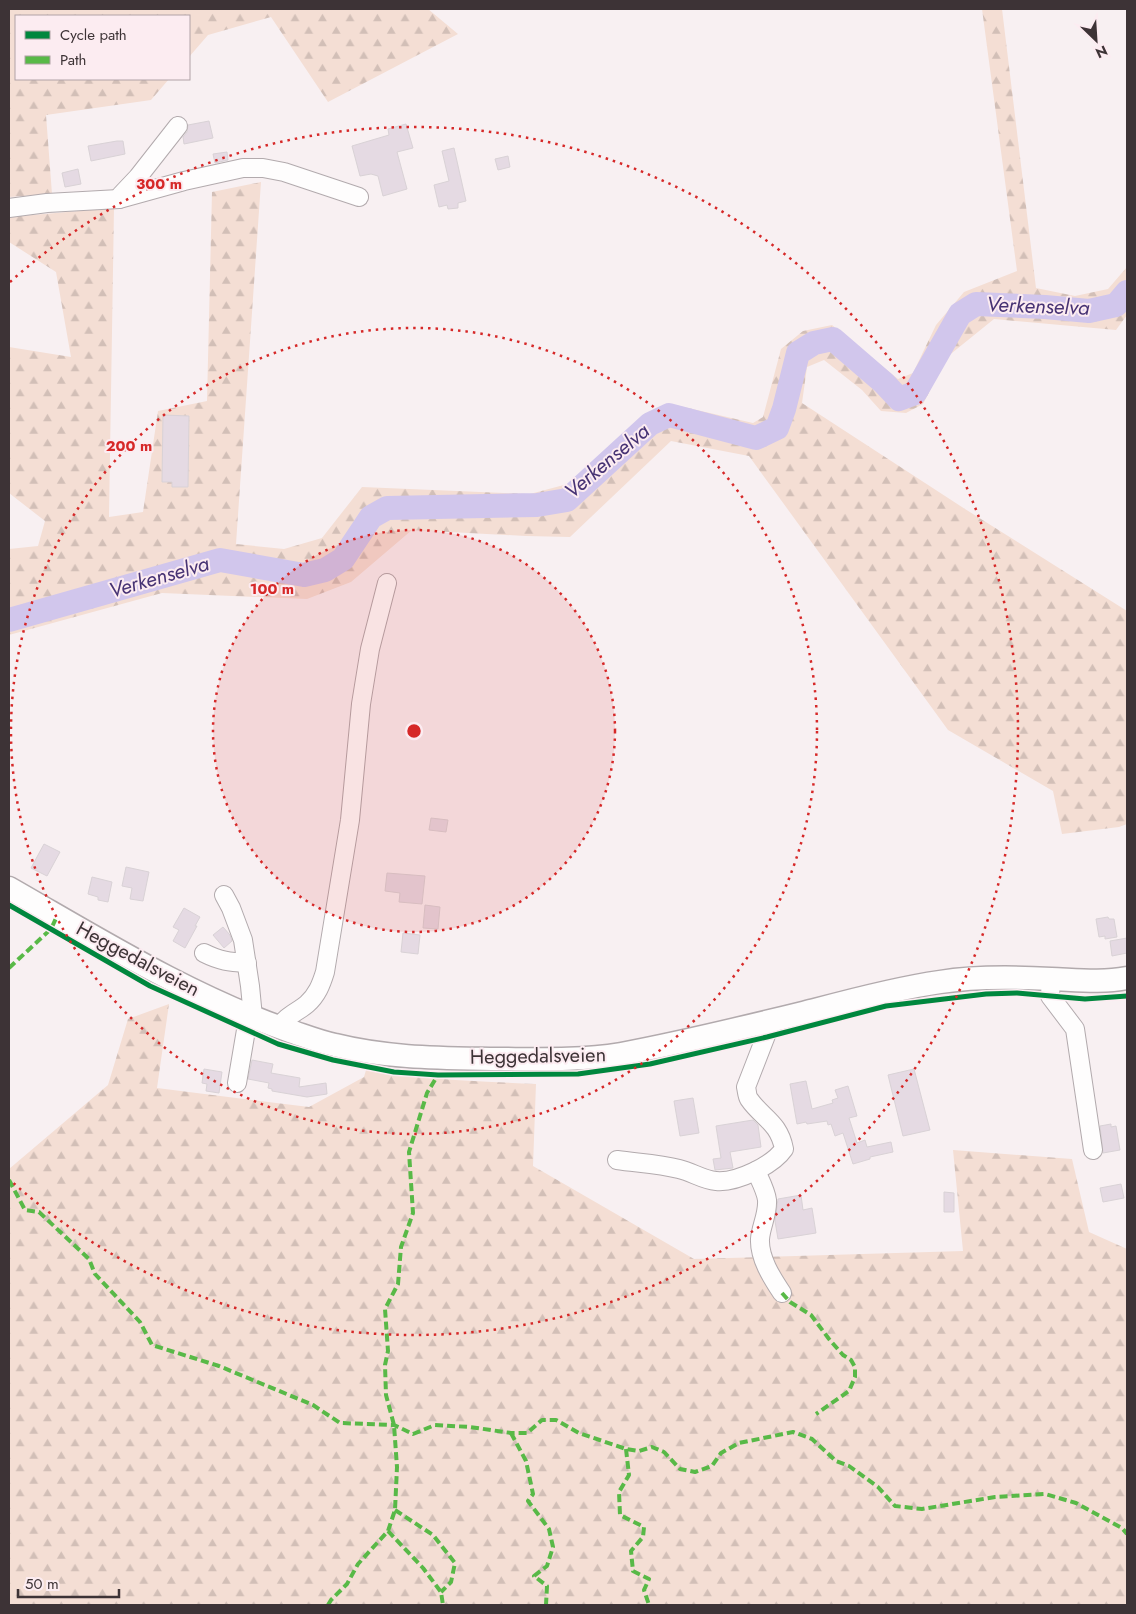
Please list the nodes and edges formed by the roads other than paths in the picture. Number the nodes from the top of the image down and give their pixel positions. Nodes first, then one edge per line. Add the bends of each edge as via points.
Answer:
1 (178, 126) dead end
2 (359, 197) dead end
3 (119, 199) junction
4 (9, 208) edge
5 (387, 584) dead end
6 (9, 888) edge
7 (224, 895) dead end
8 (204, 953) dead end
9 (247, 962) junction
10 (1127, 978) edge
11 (1051, 979) junction
12 (253, 1017) junction
13 (772, 1020) junction
14 (280, 1027) junction
15 (237, 1083) dead end
16 (1093, 1150) dead end
17 (617, 1160) dead end
18 (756, 1171) junction
19 (782, 1293) dead end

1 - 3 lane
2 - 3 lane via 284,172 243,168
3 - 4 lane
5 - 14 lane via 368,658 350,820 325,972 314,997 282,1021
6 - 12 main road, Heggedalsveien via 166,976
7 - 9 lane via 237,922
8 - 9 lane via 217,960
9 - 12 lane
10 - 11 main road, Heggedalsveien via 1087,982
11 - 13 main road, Heggedalsveien via 972,978 940,982
11 - 16 lane via 1050,996 1075,1029
12 - 14 main road, Heggedalsveien
12 - 15 lane via 246,1030
13 - 14 main road, Heggedalsveien via 616,1054 518,1059 399,1056 368,1052 332,1045
13 - 18 lane via 746,1087 748,1098 772,1122 782,1138 784,1149 779,1157
17 - 18 lane via 680,1169 716,1181 731,1180
18 - 19 lane via 767,1198 760,1239 764,1260

